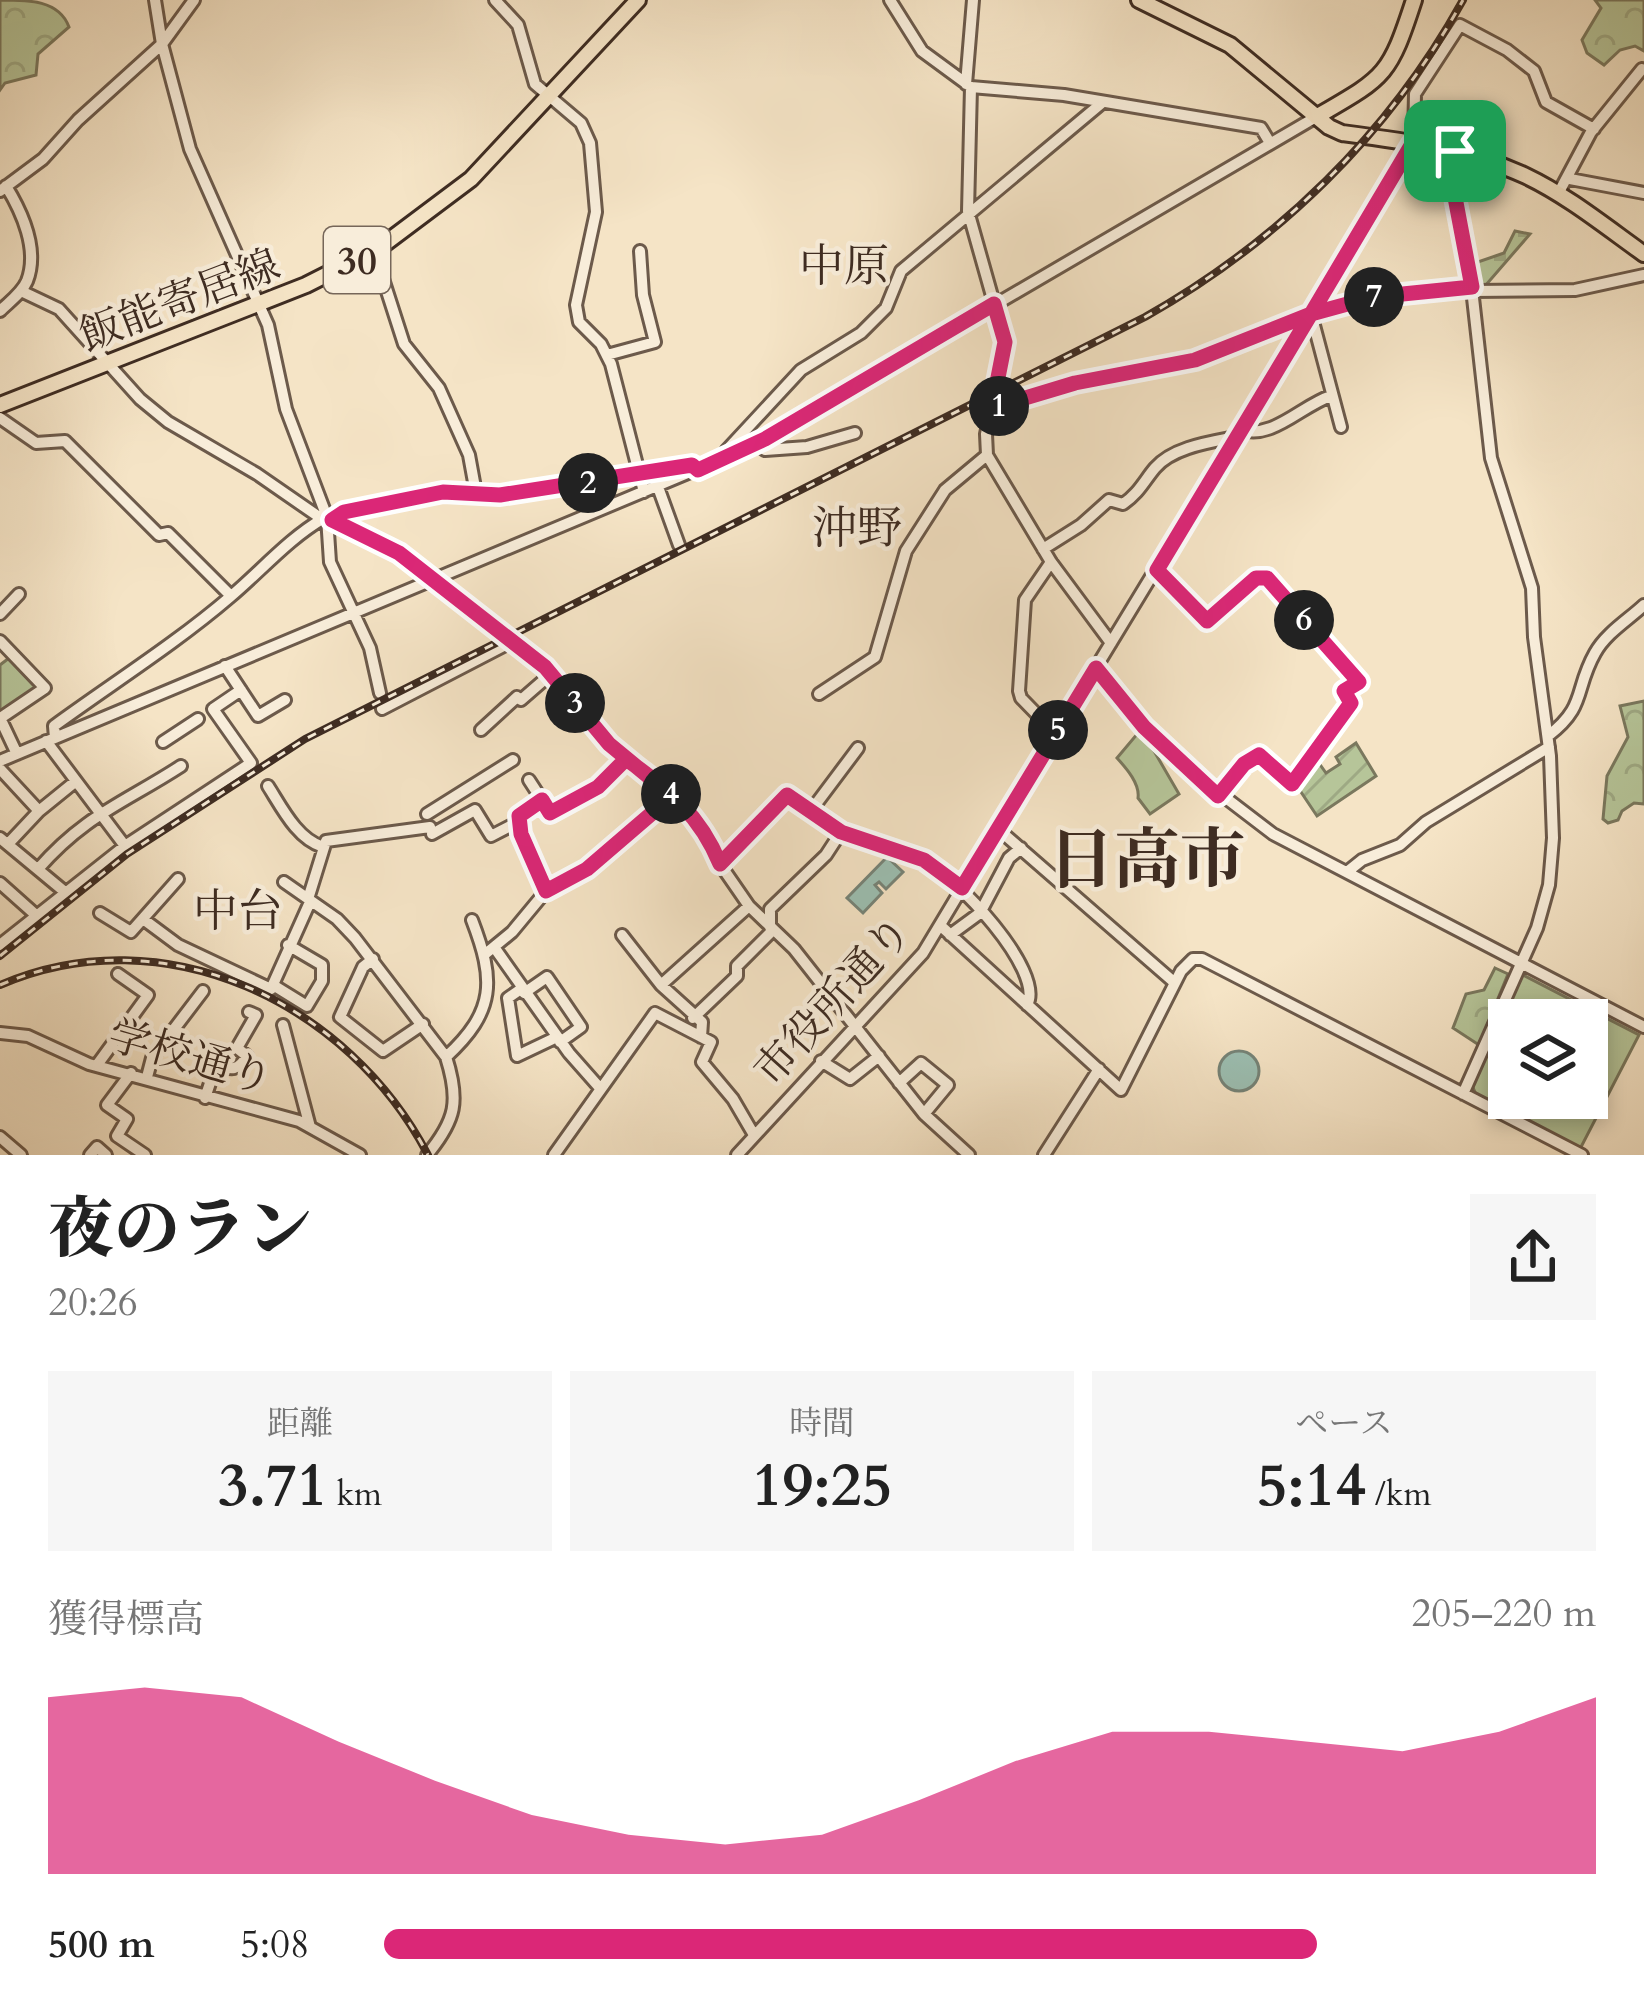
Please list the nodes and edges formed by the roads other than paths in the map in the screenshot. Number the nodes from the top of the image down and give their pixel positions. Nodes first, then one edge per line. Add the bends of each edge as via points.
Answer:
1 (155, 0) edge
2 (194, 0) edge
3 (495, 0) edge
4 (638, 0) edge
5 (890, 0) edge
6 (973, 0) edge
7 (1139, 0) edge
8 (1414, 0) edge
9 (162, 44) junction
10 (1642, 69) edge
11 (968, 86) junction
12 (548, 98) junction
13 (1103, 102) junction
14 (1316, 116) junction
15 (1594, 129) junction
16 (1270, 143) junction
17 (1412, 144) junction
18 (1455, 151) junction
19 (1570, 178) junction
20 (3, 188) edge
21 (1644, 193) edge
22 (1558, 194) junction
23 (968, 211) junction
24 (374, 251) junction
25 (640, 251) dead end
26 (1644, 254) edge
27 (1644, 274) edge
28 (1472, 289) junction
29 (21, 291) junction
30 (259, 304) junction
31 (994, 304) junction
32 (0, 311) edge
33 (1311, 314) junction
34 (607, 355) junction
35 (106, 363) junction
36 (1330, 396) junction
37 (0, 405) edge
38 (992, 408) junction
39 (0, 418) edge
40 (1341, 428) dead end
41 (855, 433) dead end
42 (1238, 433) junction
43 (757, 444) junction
44 (988, 455) junction
45 (726, 458) junction
46 (698, 470) junction
47 (640, 474) junction
48 (658, 487) junction
49 (644, 492) junction
50 (476, 493) junction
51 (327, 519) junction
52 (679, 545) dead end
53 (1043, 549) junction
54 (1051, 562) junction
55 (1157, 570) junction
56 (433, 579) junction
57 (19, 594) dead end
58 (231, 596) junction
59 (1644, 605) edge
60 (355, 612) junction
61 (0, 614) edge
62 (0, 641) edge
63 (511, 642) junction
64 (1111, 644) junction
65 (5, 656) edge
66 (225, 666) junction
67 (1096, 668) junction
68 (552, 673) junction
69 (241, 690) junction
70 (380, 693) dead end
71 (819, 694) dead end
72 (285, 700) dead end
73 (382, 709) dead end
74 (1, 718) edge
75 (198, 718) dead end
76 (481, 730) dead end
77 (1056, 734) junction
78 (51, 740) junction
79 (163, 742) dead end
80 (1548, 742) junction
81 (858, 748) dead end
82 (17, 754) junction
83 (626, 759) junction
84 (513, 760) dead end
85 (0, 765) edge
86 (181, 766) dead end
87 (529, 780) dead end
88 (76, 782) junction
89 (268, 786) dead end
90 (672, 796) junction
91 (1218, 796) junction
92 (542, 800) junction
93 (39, 811) junction
94 (98, 812) junction
95 (810, 812) junction
96 (518, 822) junction
97 (430, 825) junction
98 (998, 829) junction
99 (841, 832) junction
100 (4, 841) edge
101 (125, 846) junction
102 (322, 847) junction
103 (1021, 848) junction
104 (720, 864) junction
105 (38, 869) junction
106 (1348, 872) junction
107 (178, 878) dead end
108 (284, 882) dead end
109 (0, 883) edge
110 (962, 888) junction
111 (546, 891) junction
112 (65, 892) junction
113 (309, 900) junction
114 (749, 906) junction
115 (100, 913) dead end
116 (980, 913) junction
117 (37, 916) junction
118 (143, 919) junction
119 (472, 920) dead end
120 (772, 929) junction
121 (946, 931) junction
122 (622, 935) dead end
123 (0, 945) edge
124 (288, 945) junction
125 (489, 951) junction
126 (373, 959) junction
127 (1522, 963) junction
128 (118, 974) dead end
129 (1174, 983) junction
130 (273, 985) junction
131 (661, 985) junction
132 (203, 991) dead end
133 (523, 991) junction
134 (1027, 1005) junction
135 (249, 1012) dead end
136 (693, 1018) junction
137 (423, 1024) junction
138 (283, 1025) dead end
139 (855, 1026) junction
140 (1644, 1027) edge
141 (0, 1033) edge
142 (701, 1037) junction
143 (559, 1040) junction
144 (879, 1056) junction
145 (446, 1057) junction
146 (821, 1061) junction
147 (98, 1065) junction
148 (1099, 1070) junction
149 (131, 1073) junction
150 (147, 1077) junction
151 (899, 1083) junction
152 (599, 1087) junction
153 (1463, 1094) junction
154 (205, 1098) junction
155 (924, 1114) junction
156 (310, 1126) junction
157 (754, 1135) junction
158 (0, 1137) edge
159 (21, 1155) edge
160 (90, 1155) edge
161 (106, 1155) edge
162 (145, 1155) edge
163 (360, 1155) edge
164 (427, 1155) edge
165 (554, 1155) edge
166 (737, 1155) edge
167 (969, 1155) edge
168 (1044, 1155) edge
169 (1582, 1155) edge

1 - 9 street
2 - 9 street
3 - 12 street via 518,26 535,83
4 - 12 main road, 飯能寄居線 / 30
5 - 11 street via 922,51
6 - 11 street
7 - 14 main road via 1230,45
8 - 14 main road via 1390,65
9 - 20 street
9 - 30 street via 190,149
10 - 15 street
11 - 13 street
11 - 23 street
12 - 24 main road, 飯能寄居線 / 30 via 460,189
12 - 34 street via 566,108 590,142 596,212 576,305 579,322
13 - 16 street via 1261,128
13 - 23 street
14 - 16 street
14 - 17 main road via 1342,134
15 - 17 street via 1546,102 1534,71 1507,50 1460,25 1415,94
15 - 19 street
16 - 31 street
17 - 18 main road
17 - 33 street, 市役所通り
18 - 22 main road
18 - 28 street via 1454,192
19 - 21 street
19 - 22 street
20 - 29 street via 26,221 29,267
22 - 26 main road
23 - 31 street
23 - 45 street via 897,274 886,308 801,370
24 - 30 main road, 飯能寄居線 / 30
24 - 50 street via 404,344 440,388
25 - 34 street via 655,342
27 - 28 street via 1575,290
28 - 33 street via 1373,297
28 - 80 street via 1491,458 1532,588
29 - 32 street
29 - 35 street via 59,309
30 - 35 main road, 飯能寄居線 / 30
30 - 51 street via 286,410
31 - 38 street via 1005,342
31 - 43 street
33 - 36 street
33 - 38 street via 1195,360
33 - 42 street, 市役所通り
34 - 47 street
35 - 37 main road, 飯能寄居線 / 30
35 - 51 street via 168,422
36 - 40 street
36 - 42 street via 1275,426
38 - 44 street
39 - 58 street via 35,443 65,441 134,514 159,535 168,533
41 - 43 street via 807,447
42 - 53 street via 1172,456 1132,498 1109,500
42 - 55 street, 市役所通り
43 - 45 street
44 - 53 street
44 - 71 street via 945,490 906,551 874,657
45 - 46 street
46 - 47 street
46 - 48 street
47 - 49 street
47 - 50 street
48 - 49 street
48 - 52 street
49 - 56 street
50 - 51 street via 443,492
51 - 56 street
51 - 58 street via 296,536
51 - 60 street via 330,562
53 - 54 street
54 - 64 street
54 - 77 street via 1025,600 1019,692
55 - 64 street, 市役所通り
55 - 91 street via 1207,621 1256,578 1267,578 1359,682 1344,691 1351,703 1294,782 1259,755
56 - 60 street
56 - 63 street
57 - 61 street
58 - 78 street via 54,726
59 - 80 street via 1594,654 1570,719
60 - 66 street
60 - 70 street
62 - 65 street
63 - 68 street
63 - 73 street
64 - 67 street, 市役所通り
65 - 74 street via 45,688
66 - 69 street
66 - 78 street
67 - 77 street, 市役所通り
67 - 91 street
68 - 76 street
68 - 83 street
69 - 72 street via 258,716
69 - 101 street via 214,709 251,763
74 - 82 street
75 - 79 street
77 - 98 street, 市役所通り
78 - 82 street
78 - 88 street
80 - 106 street
80 - 127 street via 1553,862
81 - 95 street
82 - 85 street
83 - 90 street
83 - 92 street via 598,787 550,813
84 - 97 street
85 - 93 street
86 - 94 street
87 - 92 street
88 - 93 street
88 - 94 street
89 - 102 street via 295,826
90 - 104 street via 705,829
90 - 111 street via 587,869
91 - 106 street
92 - 96 street
93 - 100 street
94 - 101 street
94 - 105 street
95 - 99 street
95 - 104 street via 787,795
96 - 97 street via 491,836 475,810
96 - 111 street
97 - 102 street
98 - 103 street
98 - 110 street, 市役所通り
99 - 110 street via 924,860
99 - 120 street via 770,909
100 - 105 street
101 - 112 street
102 - 113 street
103 - 116 street
103 - 129 street
104 - 114 street
105 - 112 street
106 - 127 street
107 - 118 street
108 - 113 street
109 - 117 street
110 - 116 street
110 - 121 street, 市役所通り
111 - 125 street
112 - 117 street
113 - 124 street
113 - 126 street
114 - 120 street
114 - 131 street
115 - 118 street via 131,932
116 - 121 street
116 - 134 street via 1023,965 1031,982
117 - 123 street
118 - 130 street via 211,962
119 - 125 street
120 - 136 street
120 - 139 street
121 - 134 street
121 - 139 street, 市役所通り
122 - 131 street
124 - 130 street
124 - 130 street via 322,965 322,981 307,1006
125 - 133 street
125 - 145 street via 480,1022
126 - 137 street
126 - 137 street via 340,1017 383,1051
127 - 140 street
127 - 153 street
128 - 147 street via 148,995
129 - 148 street via 1121,1090
129 - 153 street via 1202,959
131 - 136 street
132 - 150 street via 152,1058
133 - 143 street
133 - 143 street via 547,977 581,1028
133 - 143 street via 508,998 517,1056
134 - 148 street
135 - 154 street via 256,1015 237,1048 248,1056 232,1070 216,1065
136 - 142 street via 702,1022
137 - 145 street
138 - 156 street
139 - 144 street
139 - 146 street, 市役所通り
141 - 147 street, 学校通り
142 - 152 street via 655,1013
142 - 157 street via 711,1042 701,1062
143 - 152 street
144 - 146 street via 850,1079
144 - 151 street
145 - 164 street via 453,1119
146 - 157 street, 市役所通り
147 - 149 street, 学校通り
148 - 168 street
149 - 150 street, 学校通り
149 - 162 street via 107,1105 127,1119 117,1136
150 - 154 street, 学校通り
151 - 155 street
151 - 155 street via 921,1063 947,1085
152 - 165 street
153 - 169 street
154 - 156 street, 学校通り
155 - 167 street
156 - 163 street, 学校通り
157 - 166 street, 市役所通り
158 - 159 street
160 - 161 street via 97,1147

